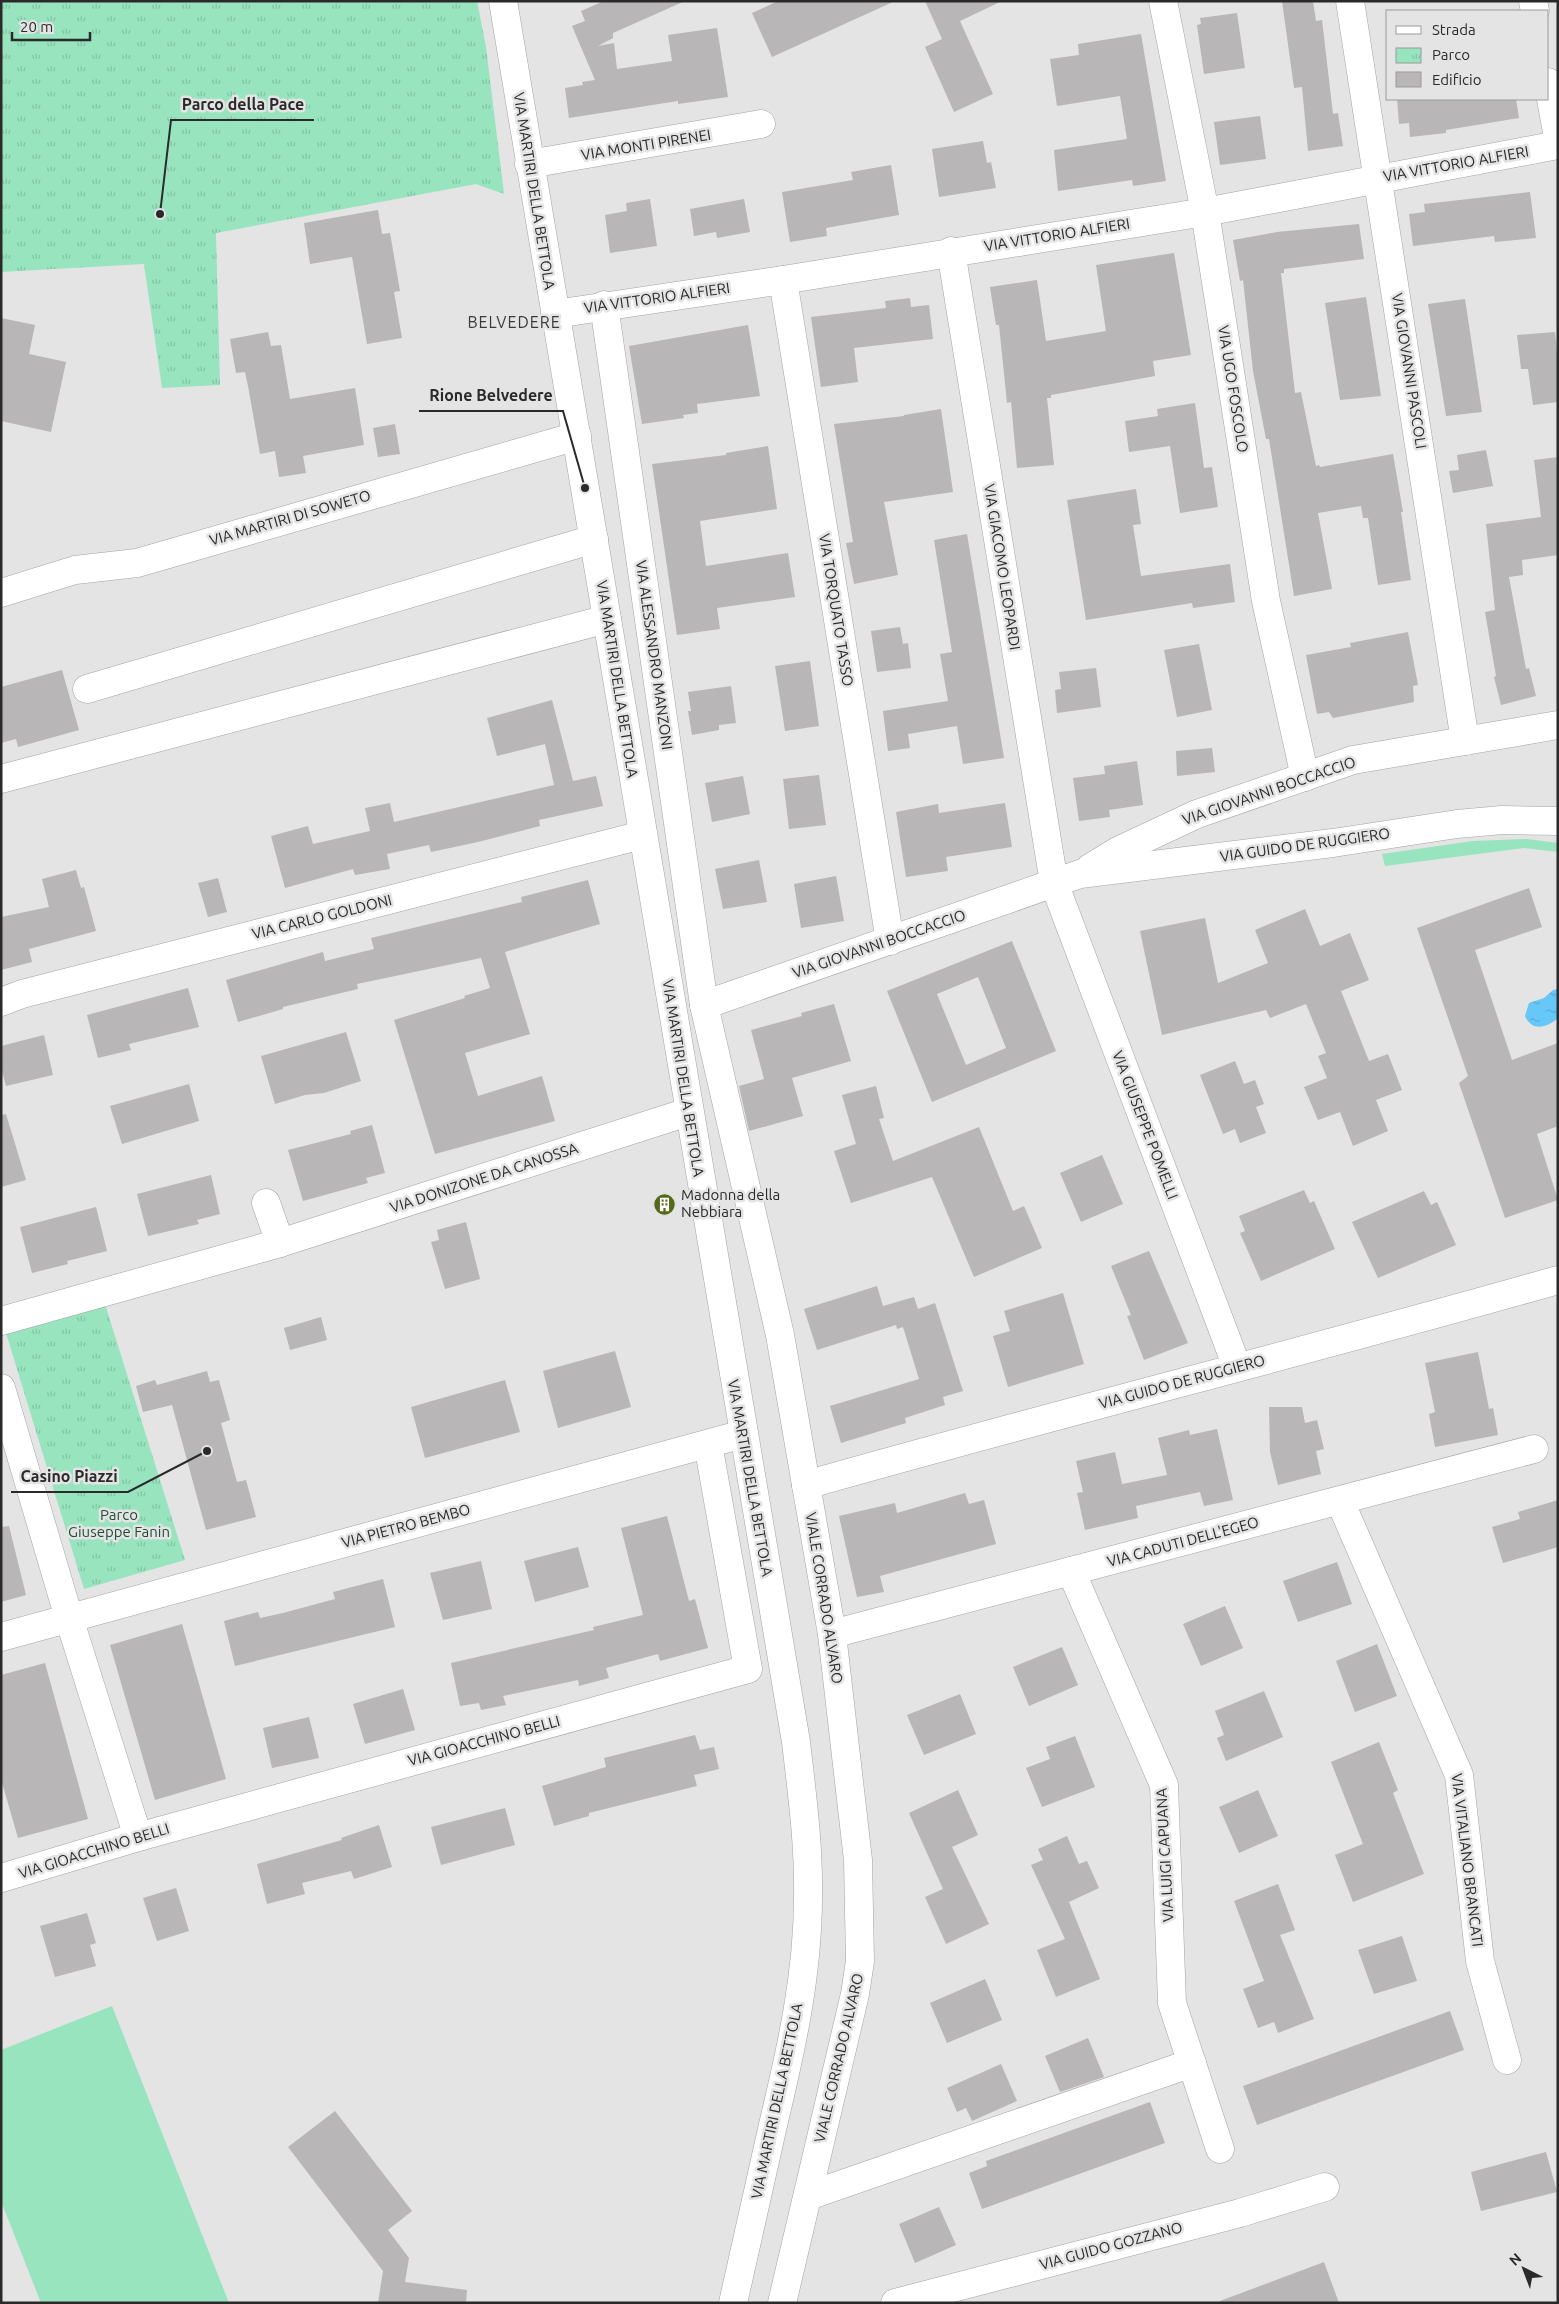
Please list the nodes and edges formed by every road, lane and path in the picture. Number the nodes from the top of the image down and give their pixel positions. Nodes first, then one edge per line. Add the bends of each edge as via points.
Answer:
1 (503, 1) edge
2 (1163, 1) edge
3 (1350, 1) edge
4 (1549, 88) edge
5 (761, 124) dead end
6 (1558, 138) edge
7 (1558, 145) edge
8 (529, 164) junction
9 (1378, 179) junction
10 (1205, 212) junction
11 (951, 251) junction
12 (783, 280) junction
13 (604, 306) junction
14 (555, 314) junction
15 (577, 436) junction
16 (594, 539) junction
17 (1, 593) edge
18 (607, 619) junction
19 (87, 690) dead end
20 (1558, 725) edge
21 (1465, 741) junction
22 (1305, 776) junction
23 (1, 779) edge
24 (1558, 821) edge
25 (642, 835) junction
26 (1080, 874) junction
27 (1054, 883) junction
28 (890, 941) junction
29 (1, 1002) edge
30 (704, 1005) junction
31 (688, 1112) junction
32 (266, 1204) dead end
33 (280, 1243) junction
34 (1558, 1280) edge
35 (1, 1321) edge
36 (1237, 1367) junction
37 (1, 1388) edge
38 (743, 1434) junction
39 (708, 1444) junction
40 (1534, 1449) dead end
41 (806, 1485) junction
42 (1340, 1501) junction
43 (1071, 1571) junction
44 (69, 1618) junction
45 (832, 1634) junction
46 (1, 1636) edge
47 (138, 1837) junction
48 (1, 1878) edge
49 (1507, 2060) dead end
50 (1192, 2063) junction
51 (1220, 2149) dead end
52 (1325, 2187) dead end
53 (808, 2196) junction
54 (733, 2303) edge
55 (782, 2303) edge
56 (896, 2303) edge

1 - 8 street, VIA MARTIRI DELLA BETTOLA
2 - 10 street, VIA UGO FOSCOLO
3 - 9 street, VIA GIOVANNI PASCOLI
4 - 6 street
5 - 8 street, VIA MONTI PIRENEI
7 - 9 street, VIA VITTORIO ALFIERI
8 - 14 street, VIA MARTIRI DELLA BETTOLA
9 - 10 street, VIA VITTORIO ALFIERI
9 - 21 street, VIA GIOVANNI PASCOLI
10 - 11 street, VIA VITTORIO ALFIERI
10 - 22 street, VIA UGO FOSCOLO via 1266,601
11 - 12 street, VIA VITTORIO ALFIERI
11 - 27 street, VIA GIACOMO LEOPARDI
12 - 13 street, VIA VITTORIO ALFIERI
12 - 28 street, VIA TORQUATO TASSO
13 - 14 street, VIA VITTORIO ALFIERI
13 - 30 street, VIA ALESSANDRO MANZONI
14 - 15 street, VIA MARTIRI DELLA BETTOLA
15 - 16 street, VIA MARTIRI DELLA BETTOLA
15 - 17 street, VIA MARTIRI DI SOWETO via 137,563 75,570
16 - 18 street, VIA MARTIRI DELLA BETTOLA
16 - 19 street
18 - 23 street
18 - 25 street, VIA MARTIRI DELLA BETTOLA
20 - 21 street, VIA GIOVANNI BOCCACCIO
21 - 22 street, VIA GIOVANNI BOCCACCIO via 1353,760
22 - 26 street, VIA GIOVANNI BOCCACCIO via 1196,814 1118,851
24 - 26 street, VIA GUIDO DE RUGGIERO via 1502,820 1457,824 1333,843
25 - 29 street, VIA CARLO GOLDONI
25 - 31 street, VIA MARTIRI DELLA BETTOLA
26 - 27 street, VIA GUIDO DE RUGGIERO
27 - 28 street, VIA GIOVANNI BOCCACCIO
27 - 36 street, VIA GIUSEPPE POMELLI
28 - 30 street, VIA GIOVANNI BOCCACCIO
30 - 41 street, VIALE CORRADO ALVARO via 780,1335
31 - 33 street, VIA DONIZONE DA CANOSSA
31 - 38 street, VIA MARTIRI DELLA BETTOLA
32 - 33 street
33 - 35 street, VIA DONIZONE DA CANOSSA
34 - 36 street, VIA GUIDO DE RUGGIERO
36 - 41 street, VIA GUIDO DE RUGGIERO
37 - 44 street
38 - 39 street, VIA PIETRO BEMBO
38 - 54 street, VIA MARTIRI DELLA BETTOLA via 796,1742 807,1843 808,1897 806,1948 790,2056
39 - 44 street, VIA PIETRO BEMBO
39 - 47 street, VIA GIOACCHINO BELLI via 748,1668
40 - 42 street, VIA CADUTI DELL'EGEO
41 - 45 street, VIALE CORRADO ALVARO
42 - 43 street, VIA CADUTI DELL'EGEO
42 - 49 street, VIA VITALIANO BRANCATI via 1459,1775 1480,1962
43 - 45 street, VIA CADUTI DELL'EGEO
43 - 50 street, VIA LUIGI CAPUANA via 1164,1785 1172,2003
44 - 46 street, VIA PIETRO BEMBO
44 - 47 street
45 - 53 street, VIALE CORRADO ALVARO via 858,1860 860,1961
47 - 48 street, VIA GIOACCHINO BELLI
50 - 51 street, VIA LUIGI CAPUANA
50 - 53 street
52 - 56 street, VIA GUIDO GOZZANO via 1240,2213
53 - 55 street, VIALE CORRADO ALVARO

